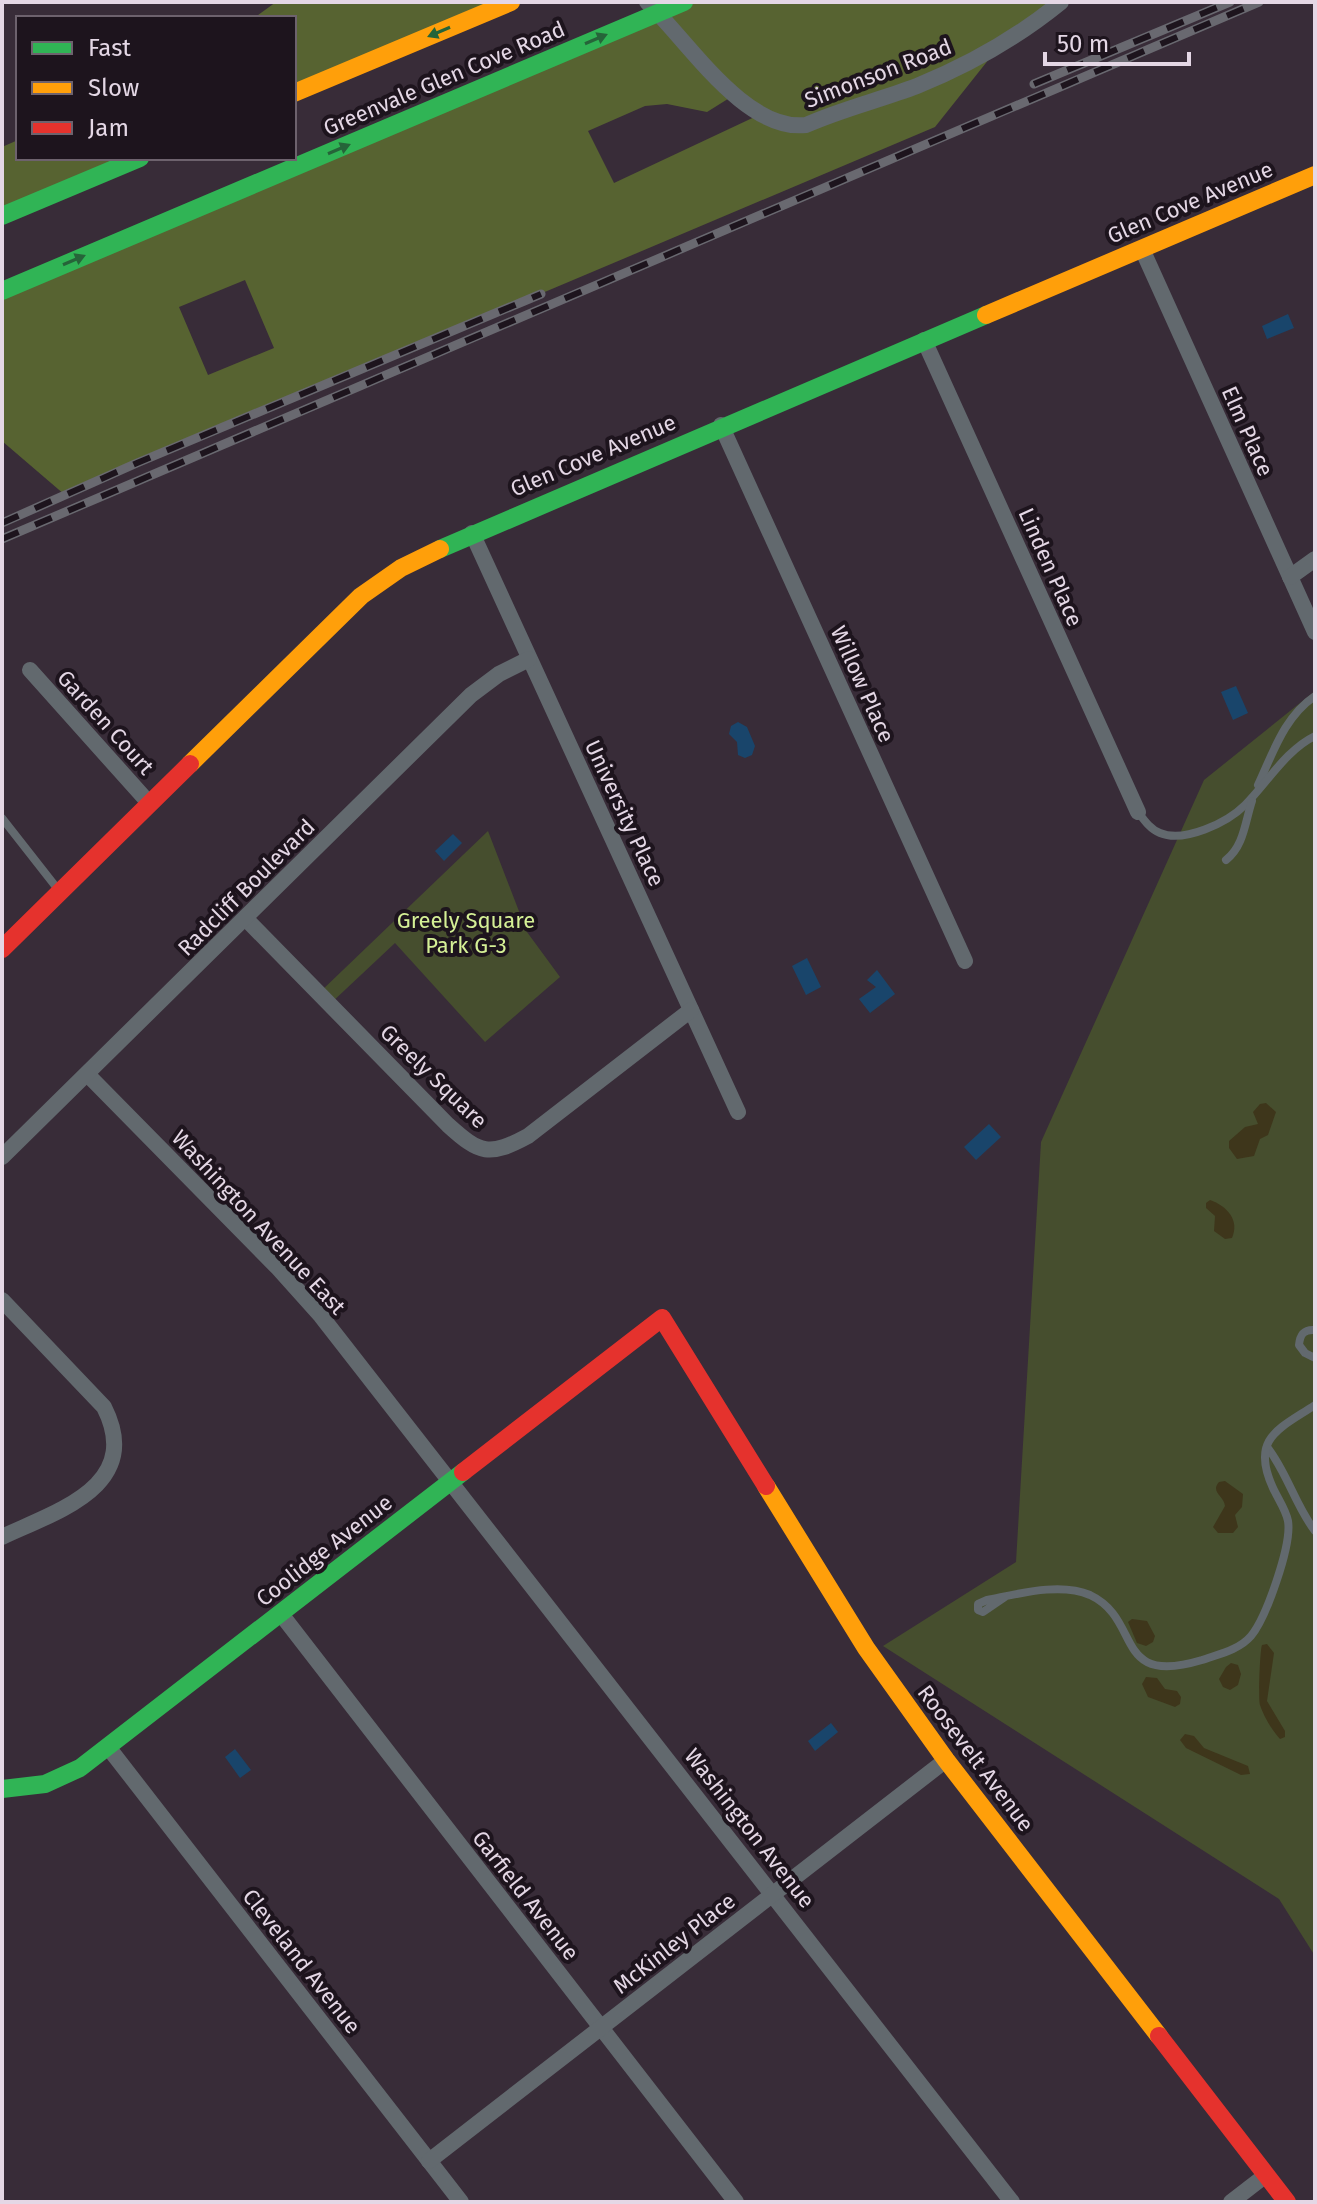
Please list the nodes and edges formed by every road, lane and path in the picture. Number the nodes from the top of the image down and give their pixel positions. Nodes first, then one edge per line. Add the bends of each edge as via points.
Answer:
1 (511, 2) edge
2 (684, 2) edge
3 (1061, 2) edge
4 (653, 7) edge
5 (296, 92) edge
6 (135, 160) edge
7 (1315, 175) edge
8 (2, 216) edge
9 (1142, 249) junction
10 (2, 291) edge
11 (924, 340) junction
12 (721, 425) junction
13 (472, 533) junction
14 (1315, 559) edge
15 (1290, 577) junction
16 (1315, 632) edge
17 (529, 659) junction
18 (30, 670) dead end
19 (1315, 696) edge
20 (1315, 736) edge
21 (1254, 795) junction
22 (149, 803) junction
23 (1138, 812) joint
24 (2, 818) edge
25 (1226, 860) dead end
26 (60, 892) junction
27 (245, 918) junction
28 (2, 949) edge
29 (965, 961) dead end
30 (691, 1010) junction
31 (87, 1074) junction
32 (738, 1112) dead end
33 (2, 1157) edge
34 (2, 1300) edge
35 (662, 1318) joint
36 (1315, 1330) edge
37 (1315, 1358) edge
38 (1315, 1405) edge
39 (1267, 1447) junction
40 (452, 1481) junction
41 (1315, 1531) edge
42 (2, 1537) edge
43 (1005, 1597) dead end
44 (281, 1614) junction
45 (108, 1747) junction
46 (946, 1760) junction
47 (2, 1789) edge
48 (774, 1894) junction
49 (601, 2028) junction
50 (429, 2161) junction
51 (1266, 2175) junction
52 (461, 2202) edge
53 (736, 2202) edge
54 (1012, 2202) edge
55 (1231, 2202) edge
56 (1287, 2202) edge

1 -> 5 main road, Greenvale Glen Cove Road
2 - 4 main road, Greenvale Glen Cove Road
3 - 4 street, Simonson Road via 972,61 917,86 792,127 744,105
10 -> 4 main road, Greenvale Glen Cove Road
6 - 8 main road
7 - 9 main road, Glen Cove Avenue
9 - 11 main road, Glen Cove Avenue
9 - 15 street, Elm Place
11 - 12 main road, Glen Cove Avenue
11 - 23 street, Linden Place
12 - 13 main road, Glen Cove Avenue
12 - 29 street, Willow Place
13 - 17 street, University Place
13 - 22 main road, Glen Cove Avenue via 401,568 361,596
14 - 15 street
15 - 16 street, Elm Place
17 - 27 street, Radcliff Boulevard via 471,695
17 - 30 street, University Place
18 - 22 street, Garden Court
19 - 21 lane via 1284,729
20 - 21 lane
21 - 23 lane via 1215,824 1175,836 1159,833
21 - 25 lane via 1240,844
22 - 26 main road, Glen Cove Avenue
24 - 26 lane
26 - 28 main road, Glen Cove Avenue
27 - 30 street, Greely Square via 448,1125 480,1149 504,1148 528,1136
27 - 31 street, Radcliff Boulevard
30 - 32 street, University Place
31 - 33 street, Radcliff Boulevard
31 - 40 street, Washington Avenue East via 295,1286
34 - 42 street via 104,1407 114,1447 108,1472 87,1495
35 - 40 main road, Coolidge Avenue
35 - 46 main road, Roosevelt Avenue via 866,1648
36 - 37 lane via 1301,1334 1299,1345
38 - 39 lane via 1281,1425
39 - 41 lane
39 - 43 lane via 1263,1461 1288,1520 1287,1546 1262,1618 1238,1647 1181,1666 1156,1666 1133,1650 1111,1613 1088,1594 1068,1589
40 - 44 main road, Coolidge Avenue
40 - 48 street, Washington Avenue
44 - 45 main road, Coolidge Avenue
44 - 49 street, Garfield Avenue
45 - 47 main road, Coolidge Avenue via 45,1784
45 - 50 street, Cleveland Avenue
46 - 48 street, McKinley Place
46 - 51 main road, Roosevelt Avenue
48 - 49 street, McKinley Place
48 - 54 street, Washington Avenue
49 - 50 street, McKinley Place
49 - 53 street, Garfield Avenue
50 - 52 street, Cleveland Avenue
51 - 55 street
51 - 56 main road, Roosevelt Avenue

